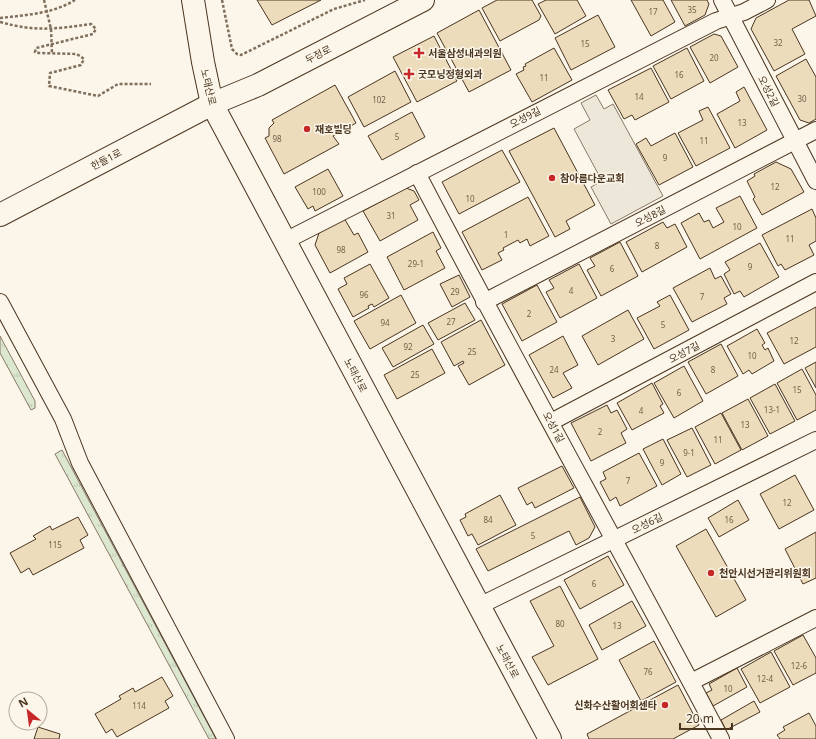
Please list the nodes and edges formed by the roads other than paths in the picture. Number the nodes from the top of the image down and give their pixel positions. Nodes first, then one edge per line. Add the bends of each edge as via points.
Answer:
1 (193, 0) edge
2 (423, 0) edge
3 (722, 0) edge
4 (767, 0) edge
5 (731, 17) junction
6 (212, 104) junction
7 (816, 130) edge
8 (795, 141) junction
9 (417, 173) junction
10 (816, 181) edge
11 (0, 215) edge
12 (285, 241) junction
13 (816, 282) edge
14 (0, 302) edge
15 (484, 302) junction
16 (551, 422) junction
17 (816, 440) edge
18 (615, 539) junction
19 (479, 606) junction
20 (816, 618) edge
21 (691, 682) junction
22 (226, 739) edge
23 (550, 739) edge
24 (721, 739) edge

1 - 6 street, 노태산로
2 - 6 street, 두정로 via 258,85
3 - 5 street, 오성2길
4 - 5 street, 오성9길
5 - 8 street, 오성2길
5 - 9 street, 오성9길 via 709,24
6 - 11 street, 한들1로
6 - 12 street, 노태산로
7 - 8 street, 오성8길
8 - 10 street, 오성2길
8 - 15 street, 오성8길
9 - 12 street, 오성9길
9 - 15 street, 오성1길
12 - 19 street, 노태산로
13 - 16 street, 오성7길
14 - 22 street via 63,419 80,463
15 - 16 street, 오성1길
16 - 18 street, 오성1길
17 - 18 street, 오성6길
18 - 19 street, 오성6길
18 - 21 street, 오성1길
19 - 23 street, 노태산로
20 - 21 street
21 - 24 street, 오성1길

